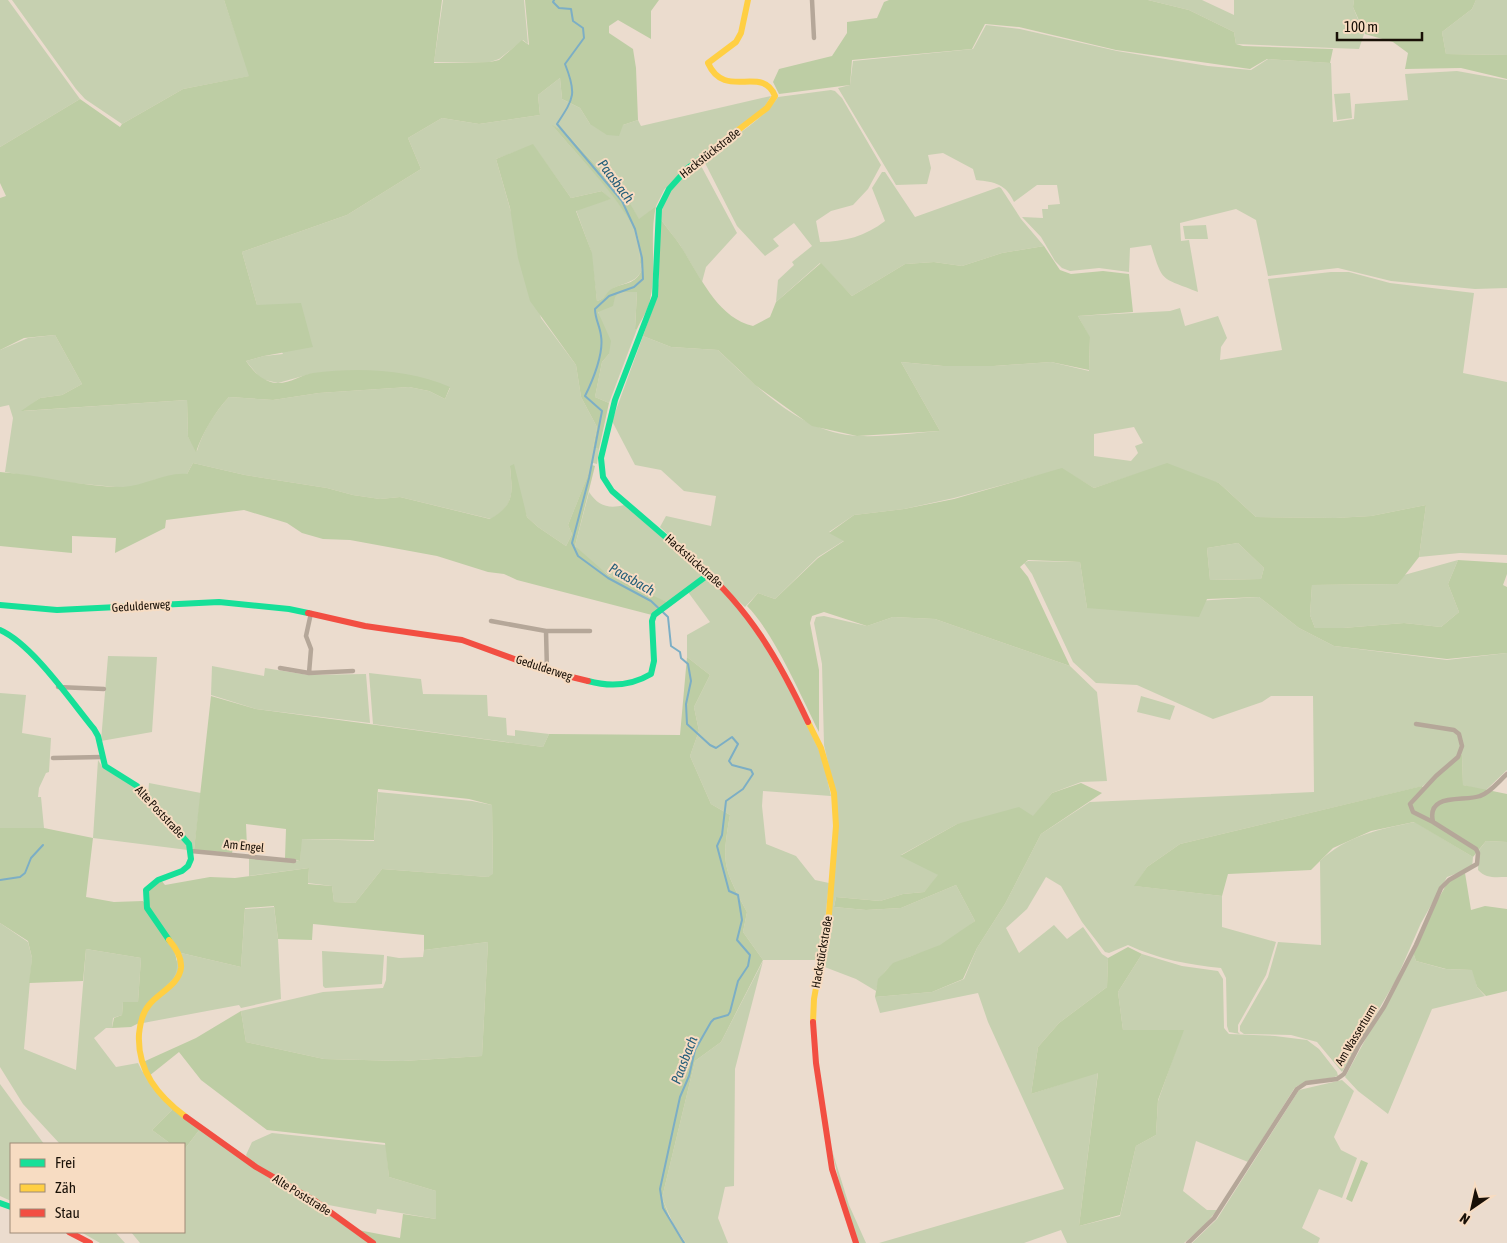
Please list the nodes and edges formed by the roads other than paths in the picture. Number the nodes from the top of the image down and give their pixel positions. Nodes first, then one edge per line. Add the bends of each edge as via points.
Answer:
1 (748, 0) edge
2 (812, 0) edge
3 (814, 38) dead end
4 (709, 574) junction
5 (0, 605) edge
6 (311, 613) junction
7 (490, 621) dead end
8 (0, 630) edge
9 (546, 631) junction
10 (590, 631) dead end
11 (280, 668) dead end
12 (353, 671) dead end
13 (547, 671) junction
14 (309, 673) junction
15 (57, 687) junction
16 (104, 689) dead end
17 (1416, 724) dead end
18 (102, 757) junction
19 (54, 758) dead end
20 (1507, 774) edge
21 (1433, 822) junction
22 (191, 851) junction
23 (294, 862) dead end
24 (71, 1233) edge
25 (90, 1243) edge
26 (372, 1243) edge
27 (856, 1243) edge
28 (1188, 1243) edge

1 - 4 street, Hackstückstraße via 736,41 728,50 711,58 709,69 715,76 731,82 760,81 770,85 775,96 767,108 688,168 664,197 657,219 655,296 616,400 601,458 603,477 612,491
2 - 3 street
4 - 13 street, Gedulderweg via 660,610 652,621 653,668 644,680 607,686
4 - 27 street, Hackstückstraße via 749,616 772,651 816,735 832,787 836,816 830,914 812,1023 832,1169
5 - 6 street, Gedulderweg via 57,610 219,602
6 - 13 street, Gedulderweg via 365,626 462,640
6 - 14 street via 306,636 311,649
7 - 9 street
8 - 15 street via 10,634
9 - 10 street
9 - 13 street
11 - 14 street
12 - 14 street
15 - 16 street
15 - 18 street via 97,732
17 - 21 street, Am Wasserturm via 1454,730 1462,742 1458,757 1410,804 1413,812
18 - 19 street
18 - 22 street, Alte Poststraße via 107,768 139,788 184,836
20 - 21 street via 1481,796 1454,798 1439,804 1431,812
21 - 28 street, Am Wasserturm via 1476,848 1477,864 1441,888 1397,982 1344,1074 1337,1079 1306,1083 1297,1088 1214,1218
22 - 23 street, Am Engel
22 - 26 street, Alte Poststraße via 186,867 153,882 145,895 156,924 179,953 181,966 176,977 144,1014 139,1048 143,1068 176,1110 255,1166 297,1189
24 - 25 street

